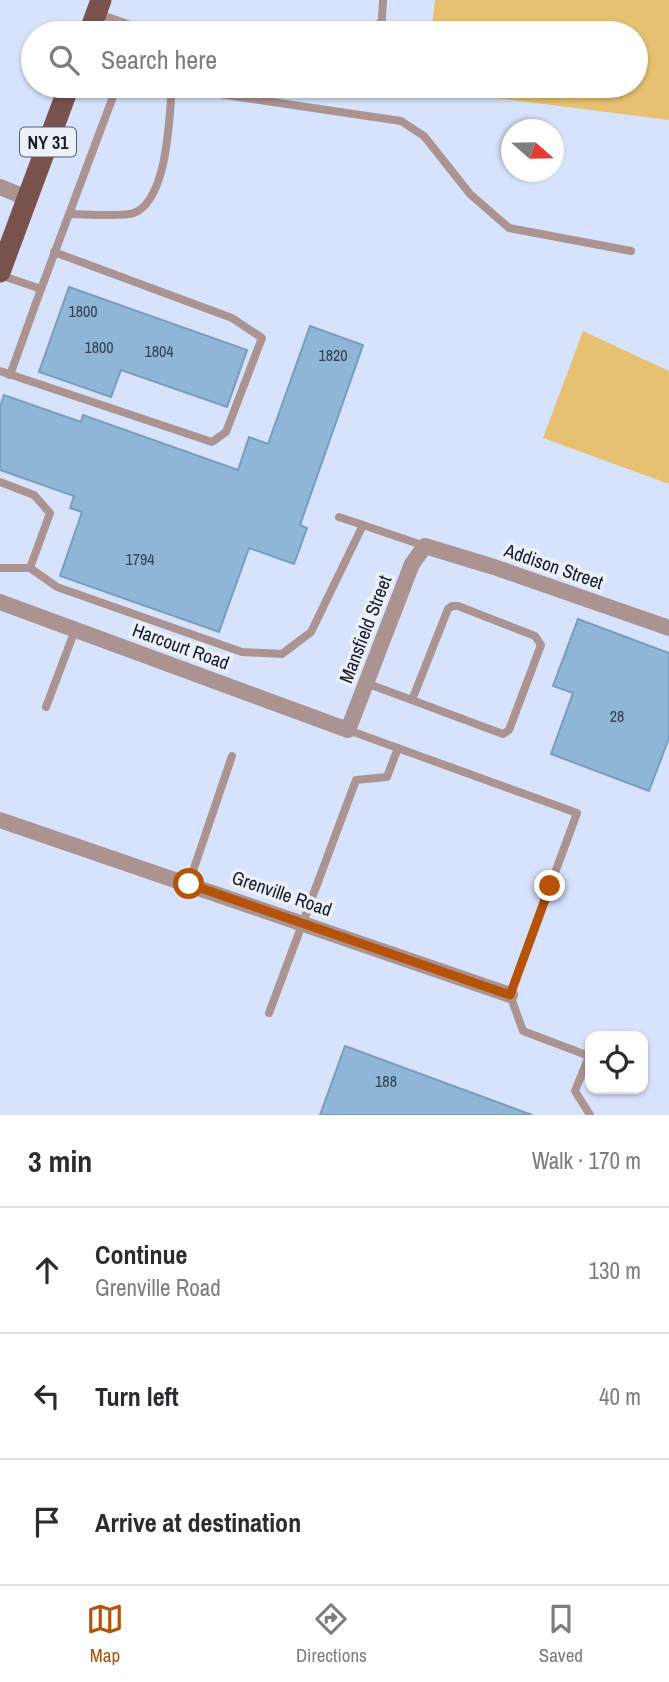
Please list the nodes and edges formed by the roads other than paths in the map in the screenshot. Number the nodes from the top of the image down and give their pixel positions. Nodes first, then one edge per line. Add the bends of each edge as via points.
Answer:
1 (383, 0) edge
2 (99, 6) edge
3 (128, 21) edge
4 (381, 21) edge
5 (64, 98) edge
6 (112, 98) edge
7 (168, 98) edge
8 (249, 98) edge
9 (0, 187) edge
10 (27, 198) junction
11 (69, 214) junction
12 (631, 251) dead end
13 (54, 252) junction
14 (0, 274) edge
15 (41, 289) junction
16 (0, 371) edge
17 (10, 375) junction
18 (0, 482) edge
19 (339, 517) dead end
20 (363, 525) junction
21 (425, 546) junction
22 (0, 568) edge
23 (30, 568) junction
24 (0, 602) edge
25 (669, 628) edge
26 (75, 630) junction
27 (366, 683) junction
28 (412, 700) junction
29 (46, 707) dead end
30 (348, 730) junction
31 (398, 748) junction
32 (232, 756) dead end
33 (1, 824) edge
34 (189, 884) junction
35 (304, 923) junction
36 (510, 995) junction
37 (269, 1013) dead end
38 (590, 1115) edge

1 - 4 lane
2 - 3 lane
5 - 10 main road, NY 31
6 - 11 lane
7 - 11 lane via 165,153 156,189 142,208 132,214
8 - 12 lane via 401,121 424,136 470,194 509,228
9 - 10 street
10 - 14 main road, NY 31
11 - 13 lane
13 - 15 lane
13 - 17 lane via 232,318 261,338 226,432 212,442
14 - 15 lane
15 - 17 lane
16 - 17 lane
18 - 23 lane via 34,495 50,513
19 - 20 lane
20 - 21 lane
20 - 23 lane via 311,632 282,653 242,652 57,587
21 - 25 street, Addison Street
21 - 27 street, Mansfield Street via 412,564
22 - 23 lane
24 - 26 street, Harcourt Road
26 - 29 lane
26 - 30 street, Harcourt Road
27 - 28 lane
27 - 30 street, Mansfield Street
28 - 28 lane via 503,734 509,730 540,641 452,606
30 - 31 lane
31 - 35 lane via 387,777 356,780
31 - 36 lane via 577,813
32 - 34 lane
33 - 34 street, Grenville Road
34 - 35 street, Grenville Road
35 - 36 street, Grenville Road
35 - 37 lane
36 - 38 lane via 523,1031 589,1056 575,1091

